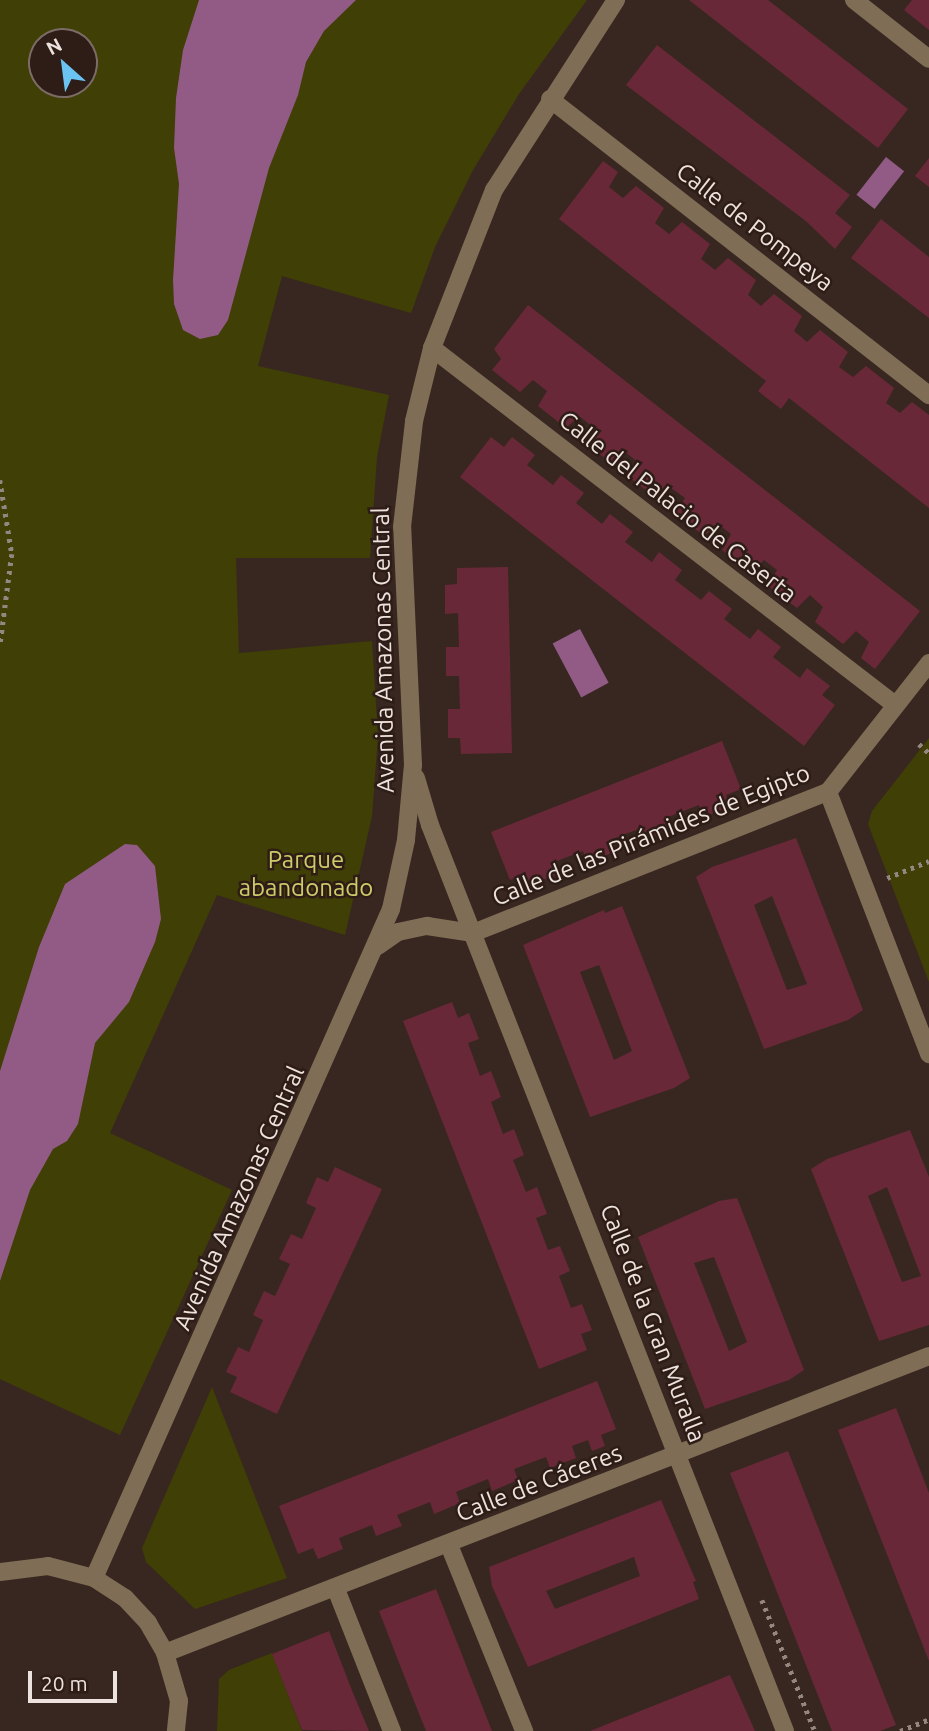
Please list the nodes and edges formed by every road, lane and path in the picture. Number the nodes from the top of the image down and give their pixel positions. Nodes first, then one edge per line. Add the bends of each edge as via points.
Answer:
1 (616, 0) edge
2 (854, 0) edge
3 (929, 59) edge
4 (550, 99) junction
5 (432, 348) junction
6 (929, 395) edge
7 (0, 480) edge
8 (0, 646) edge
9 (929, 663) edge
10 (895, 705) junction
11 (919, 744) dead end
12 (929, 753) edge
13 (413, 765) junction
14 (828, 792) junction
15 (929, 861) edge
16 (883, 880) dead end
17 (473, 933) junction
18 (378, 946) junction
19 (929, 1054) edge
20 (929, 1356) edge
21 (678, 1455) junction
22 (449, 1545) junction
23 (0, 1572) edge
24 (93, 1578) junction
25 (336, 1589) junction
26 (758, 1591) dead end
27 (165, 1653) junction
28 (929, 1719) edge
29 (176, 1731) edge
30 (392, 1731) edge
31 (524, 1731) edge
32 (785, 1731) edge
33 (815, 1731) edge
34 (900, 1731) edge

1 - 4 street, Avenida Amazonas Central
2 - 3 street
4 - 5 street, Avenida Amazonas Central via 494,190
4 - 6 street, Calle de Pompeya
5 - 10 street, Calle del Palacio de Caserta
5 - 13 street, Avenida Amazonas Central via 414,421 402,527
7 - 8 path via 12,554
9 - 10 street, Calle de las Pirámides de Egipto
10 - 14 street, Calle de las Pirámides de Egipto
11 - 12 path
13 - 17 street, Calle de la Gran Muralla via 430,825
13 - 18 street, Avenida Amazonas Central via 404,852
14 - 17 street, Calle de las Pirámides de Egipto
14 - 19 street
15 - 16 path
17 - 18 street, Calle de las Pirámides de Egipto via 427,926 398,932
17 - 21 street, Calle de la Gran Muralla
18 - 24 street, Avenida Amazonas Central
20 - 21 street, Calle de Cáceres
21 - 22 street, Calle de Cáceres
21 - 32 street, Calle de la Gran Muralla
22 - 25 street, Calle de Cáceres
22 - 31 street
23 - 24 street via 48,1566
24 - 27 street via 125,1598 148,1623
25 - 27 street, Calle de Cáceres
25 - 30 street
26 - 33 path
27 - 29 street via 179,1701
28 - 34 path

